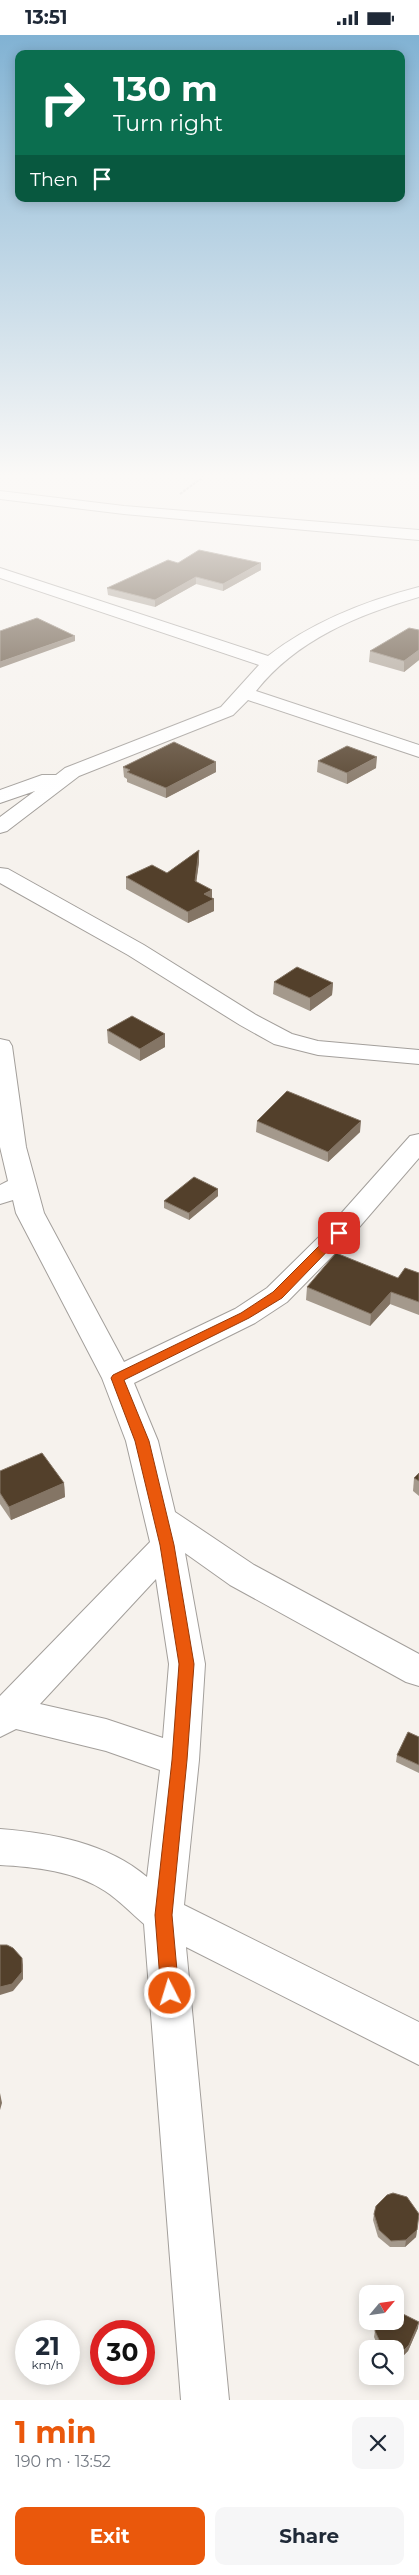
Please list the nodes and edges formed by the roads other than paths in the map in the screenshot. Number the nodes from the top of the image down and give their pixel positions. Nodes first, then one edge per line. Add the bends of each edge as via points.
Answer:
1 (43, 587) edge
2 (419, 592) edge
3 (270, 663) junction
4 (245, 693) junction
5 (419, 751) edge
6 (72, 772) junction
7 (0, 797) edge
8 (0, 827) edge
9 (0, 874) edge
10 (0, 1046) edge
11 (419, 1057) edge
12 (419, 1142) edge
13 (12, 1190) edge
14 (117, 1378) junction
15 (164, 1532) junction
16 (419, 1671) edge
17 (4, 1716) edge
18 (180, 1760) junction
19 (0, 1847) edge
20 (163, 1915) junction
21 (419, 2044) edge
22 (205, 2400) edge

1 - 3 street
2 - 3 street via 348,616 311,635
3 - 4 street
4 - 5 street
4 - 6 street via 227,711
6 - 7 street
6 - 8 street
9 - 11 street via 136,950 283,1039 318,1048
10 - 13 street via 14,1147
12 - 14 street via 339,1233 278,1295 245,1315
13 - 14 street via 30,1213
14 - 15 street via 142,1441
15 - 16 street
15 - 17 street
15 - 18 street via 187,1664
17 - 18 street via 106,1735
18 - 20 street
19 - 20 street via 81,1859 119,1878
20 - 21 street
20 - 22 street

